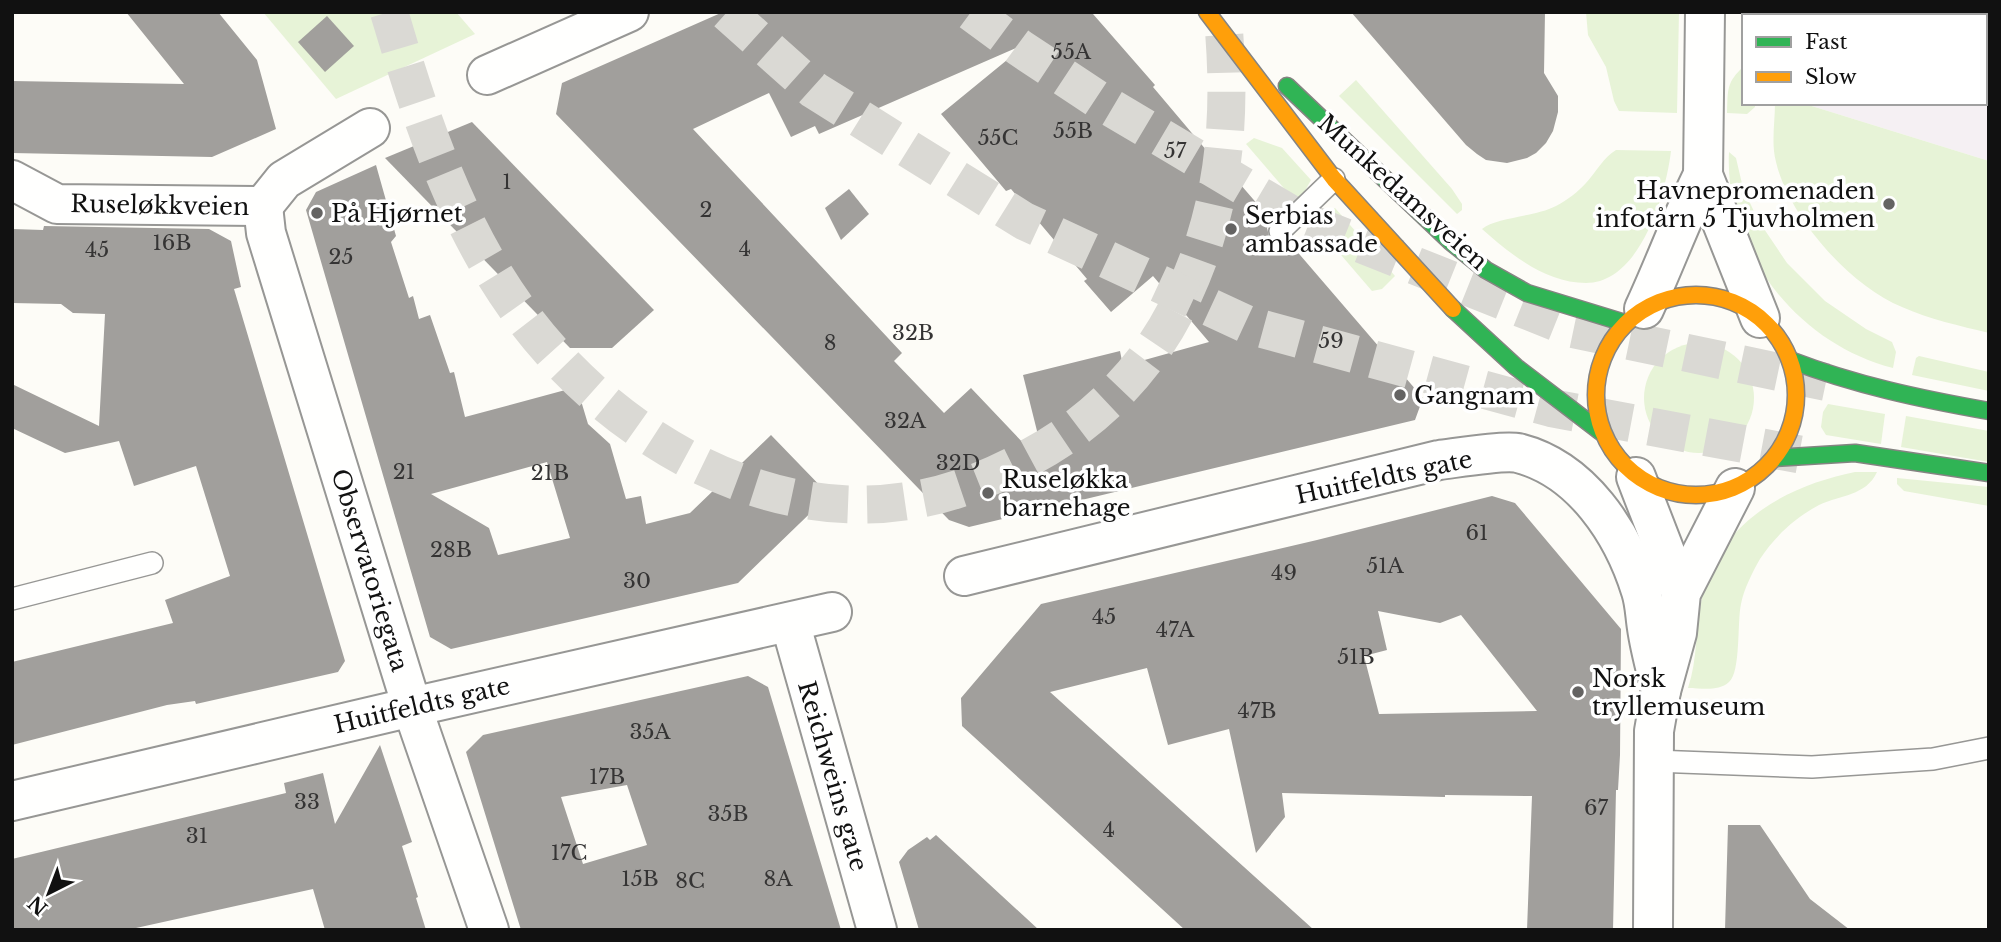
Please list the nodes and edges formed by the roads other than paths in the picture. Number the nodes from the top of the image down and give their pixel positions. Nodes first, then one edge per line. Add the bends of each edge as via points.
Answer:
1 (629, 12) edge
2 (1706, 12) edge
3 (1208, 13) edge
4 (487, 75) dead end
5 (370, 128) dead end
6 (1703, 175) junction
7 (1334, 178) junction
8 (12, 180) edge
9 (263, 206) junction
10 (1280, 231) dead end
11 (1635, 316) junction
12 (1760, 318) junction
13 (1790, 360) junction
14 (1989, 411) edge
15 (1601, 432) junction
16 (1775, 458) junction
17 (1989, 472) edge
18 (1636, 477) junction
19 (1735, 488) junction
20 (152, 562) dead end
21 (964, 576) dead end
22 (1681, 593) junction
23 (12, 599) edge
24 (831, 612) dead end
25 (790, 622) junction
26 (1661, 691) junction
27 (412, 707) junction
28 (1989, 748) edge
29 (1654, 761) junction
30 (12, 801) edge
31 (489, 930) edge
32 (877, 930) edge
33 (1653, 930) edge

1 - 4 street
2 - 6 street
3 - 7 highway, Munkedamsveien
3 - 11 highway, Munkedamsveien via 1486,270 1527,293
5 - 9 street, Ruseløkkveien via 284,180
6 - 11 street via 1667,259
6 - 12 street
7 - 10 lane
7 - 15 highway, Munkedamsveien via 1470,326
8 - 9 street, Ruseløkkveien via 57,204
9 - 27 street, Observatoriegata via 266,233
11 - 12 highway via 1666,299 1691,295 1716,297
11 - 15 highway via 1611,341 1598,374 1596,409
12 - 13 highway via 1778,337
13 - 14 highway via 1869,386
13 - 16 highway via 1797,394 1791,428
15 - 18 highway via 1616,457
16 - 17 highway via 1855,453
16 - 19 highway via 1757,476
18 - 19 highway via 1674,494 1715,494
18 - 22 street
19 - 22 street
20 - 23 lane
21 - 26 street, Huitfeldts gate via 1438,460 1517,452 1556,468 1589,497 1615,530 1642,594
22 - 26 street via 1677,633
24 - 25 street, Huitfeldts gate
25 - 27 street, Huitfeldts gate
25 - 32 street, Reichweins gate
26 - 29 street
27 - 30 street, Huitfeldts gate
27 - 31 street, Observatoriegata
28 - 29 lane via 1933,759 1812,767
29 - 33 street

